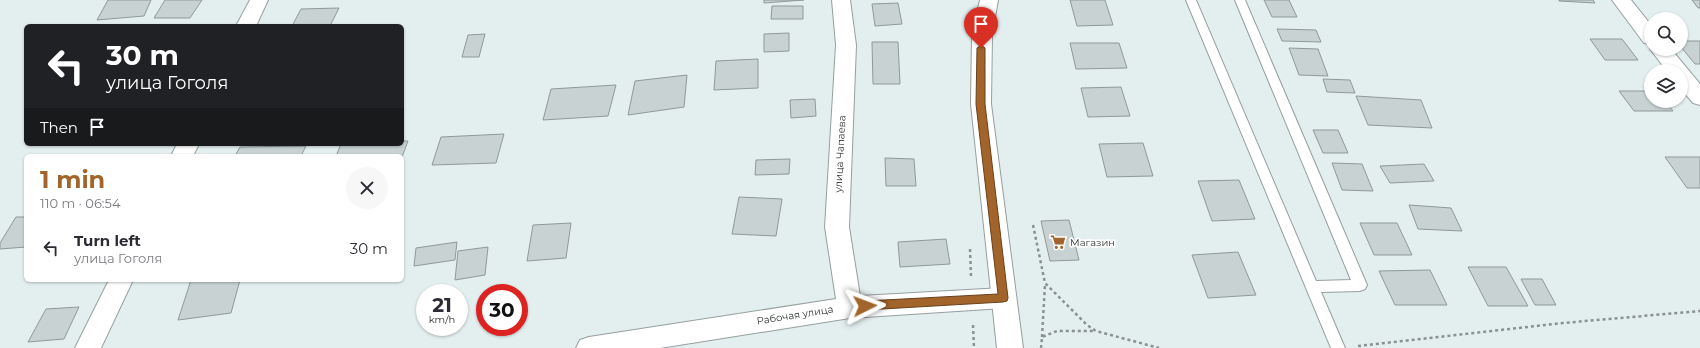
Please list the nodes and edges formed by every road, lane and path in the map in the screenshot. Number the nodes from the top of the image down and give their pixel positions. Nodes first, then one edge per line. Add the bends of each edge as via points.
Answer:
1 (259, 0) edge
2 (841, 0) edge
3 (989, 0) edge
4 (1191, 0) edge
5 (1240, 0) edge
6 (1621, 0) edge
7 (247, 24) edge
8 (1644, 29) edge
9 (1666, 56) edge
10 (1672, 64) edge
11 (1688, 83) edge
12 (1700, 98) edge
13 (1033, 225) dead end
14 (120, 282) edge
15 (1045, 283) junction
16 (1312, 286) junction
17 (1003, 298) junction
18 (850, 306) junction
19 (1700, 311) edge
20 (1096, 331) junction
21 (1042, 337) junction
22 (1352, 347) edge
23 (88, 348) edge
24 (592, 348) edge
25 (1010, 348) edge
26 (1041, 348) edge
27 (1159, 348) edge
28 (1338, 348) edge

1 - 7 street
2 - 18 street, улица Чапаева via 846,45 837,227
3 - 17 street via 982,34 981,104
4 - 16 lane
5 - 16 lane via 1360,285
6 - 8 street
9 - 10 street
11 - 12 street
13 - 15 path
14 - 23 street
15 - 20 path
15 - 21 path
16 - 28 lane
17 - 18 street, Рабочая улица
17 - 25 street
18 - 24 street, Рабочая улица
19 - 22 path via 1563,323
20 - 21 path via 1057,331
20 - 27 path
21 - 26 path

